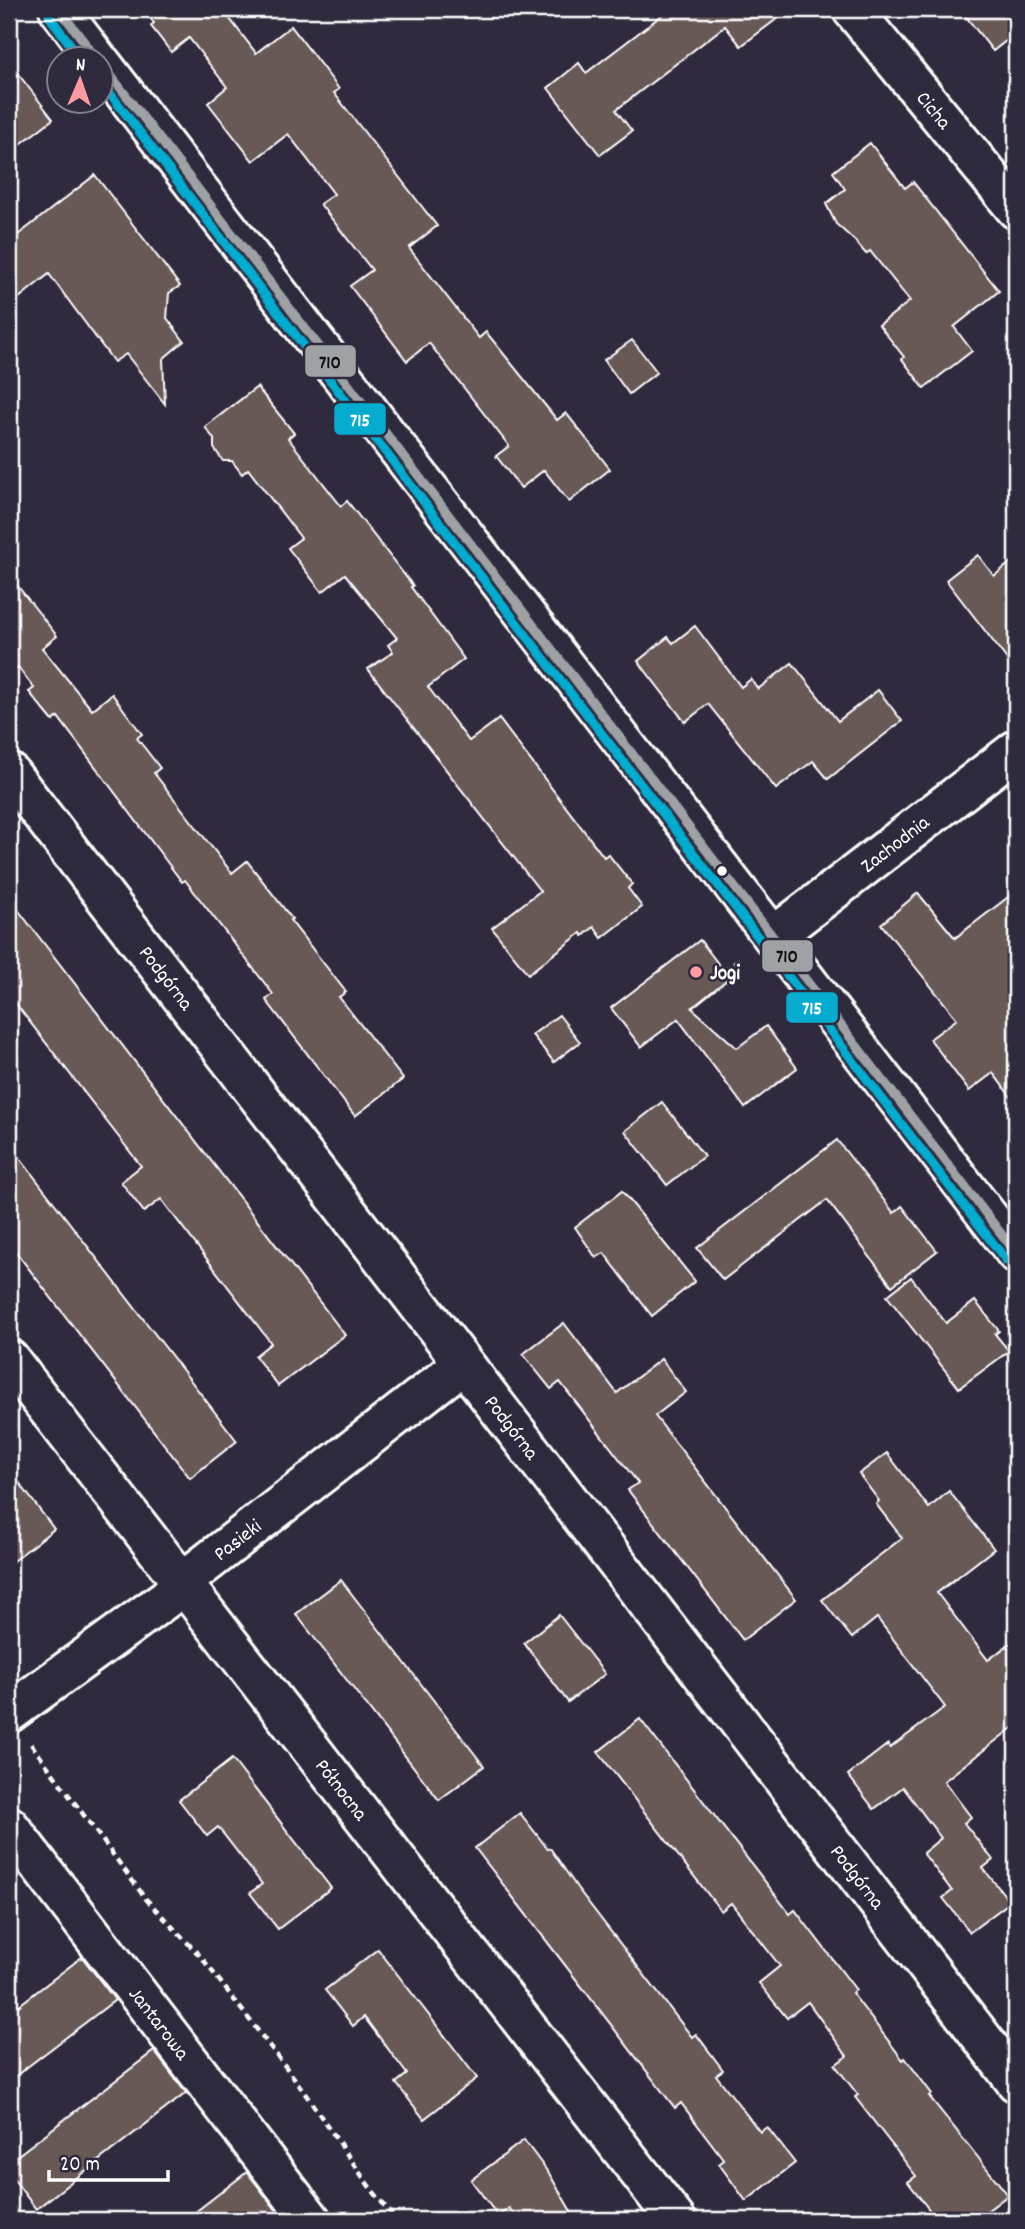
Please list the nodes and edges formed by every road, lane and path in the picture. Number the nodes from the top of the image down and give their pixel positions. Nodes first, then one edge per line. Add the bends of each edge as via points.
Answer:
1 (59, 9) edge
2 (852, 9) edge
3 (87, 46) edge
4 (116, 82) edge
5 (1016, 209) edge
6 (1016, 750) edge
7 (9, 772) edge
8 (774, 936) junction
9 (1016, 1253) edge
10 (9, 1359) edge
11 (463, 1364) junction
12 (182, 1581) junction
13 (17, 1725) edge
14 (9, 1826) edge
15 (1016, 2082) edge
16 (311, 2220) edge
17 (396, 2220) edge
18 (676, 2220) edge

1 - 3 street
2 - 5 street, Cicha
4 - 8 street
6 - 8 street, Zachodnia
7 - 11 street, Podgórna
8 - 9 street
10 - 12 street, Północna
11 - 12 street, Pasieki
11 - 15 street, Podgórna
12 - 13 street, Pasieki
12 - 18 street, Północna
13 - 17 path via 146,1899 202,1958 295,2079
14 - 16 street, Jantarowa

